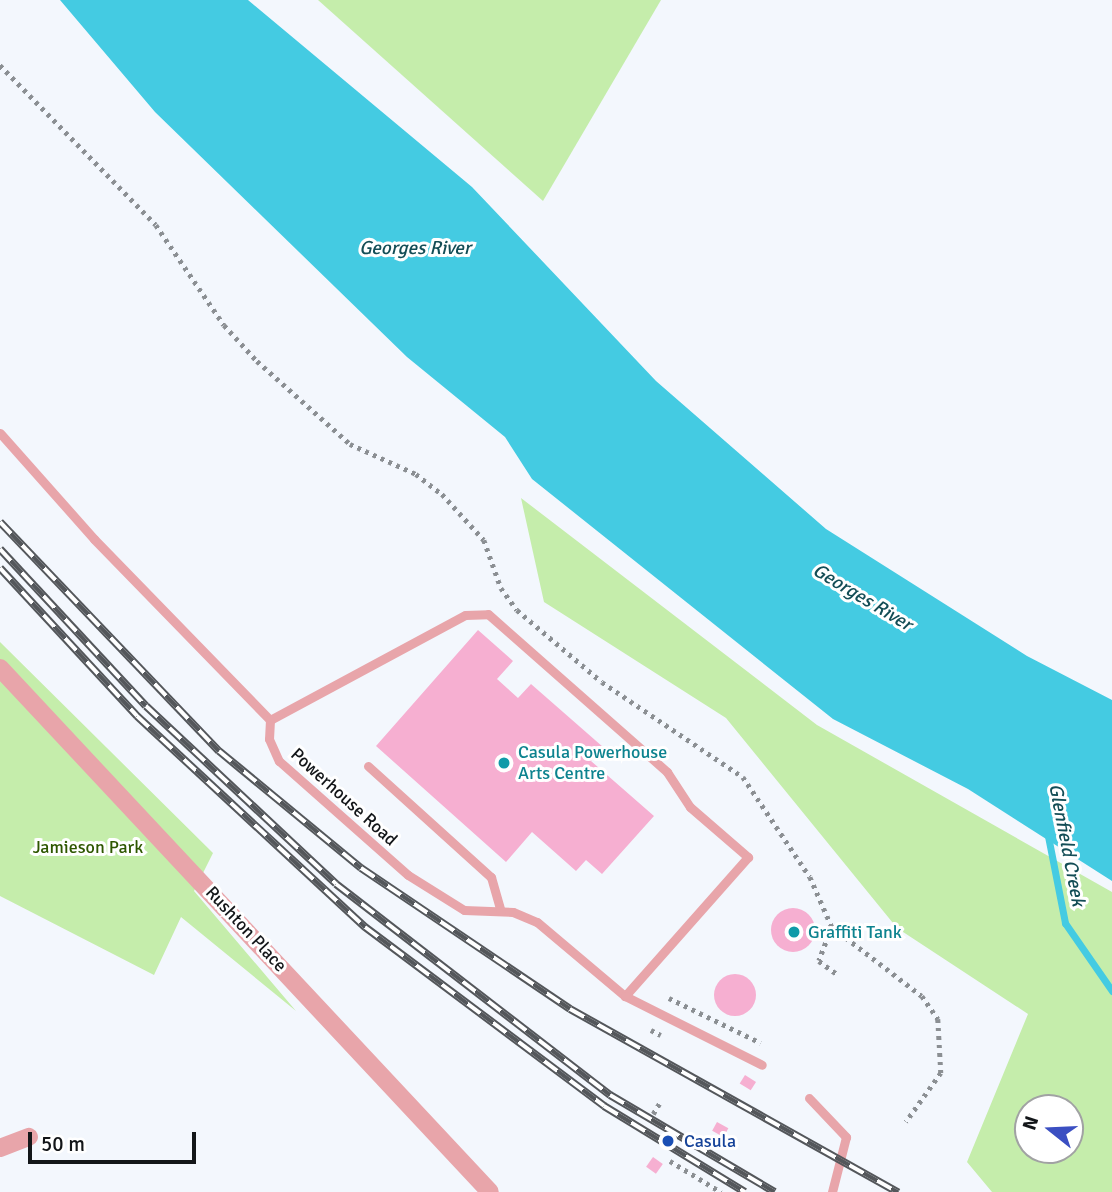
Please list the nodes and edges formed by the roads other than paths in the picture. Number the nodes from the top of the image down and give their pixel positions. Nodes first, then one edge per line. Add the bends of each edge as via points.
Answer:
1 (0, 433) edge
2 (0, 668) edge
3 (270, 720) junction
4 (368, 766) dead end
5 (501, 911) junction
6 (625, 996) junction
7 (762, 1065) dead end
8 (808, 1098) dead end
9 (29, 1137) dead end
10 (0, 1148) edge
11 (490, 1192) edge
12 (832, 1192) edge

1 - 3 lane
2 - 11 street, Rushton Place
3 - 5 lane, Powerhouse Road via 269,739 279,761 408,875 464,910
3 - 6 lane via 465,615 488,614 667,772 690,807 748,857
4 - 5 lane via 491,877
5 - 6 lane, Powerhouse Road via 537,922
6 - 7 lane, Powerhouse Road
8 - 12 lane via 846,1137
9 - 10 street

